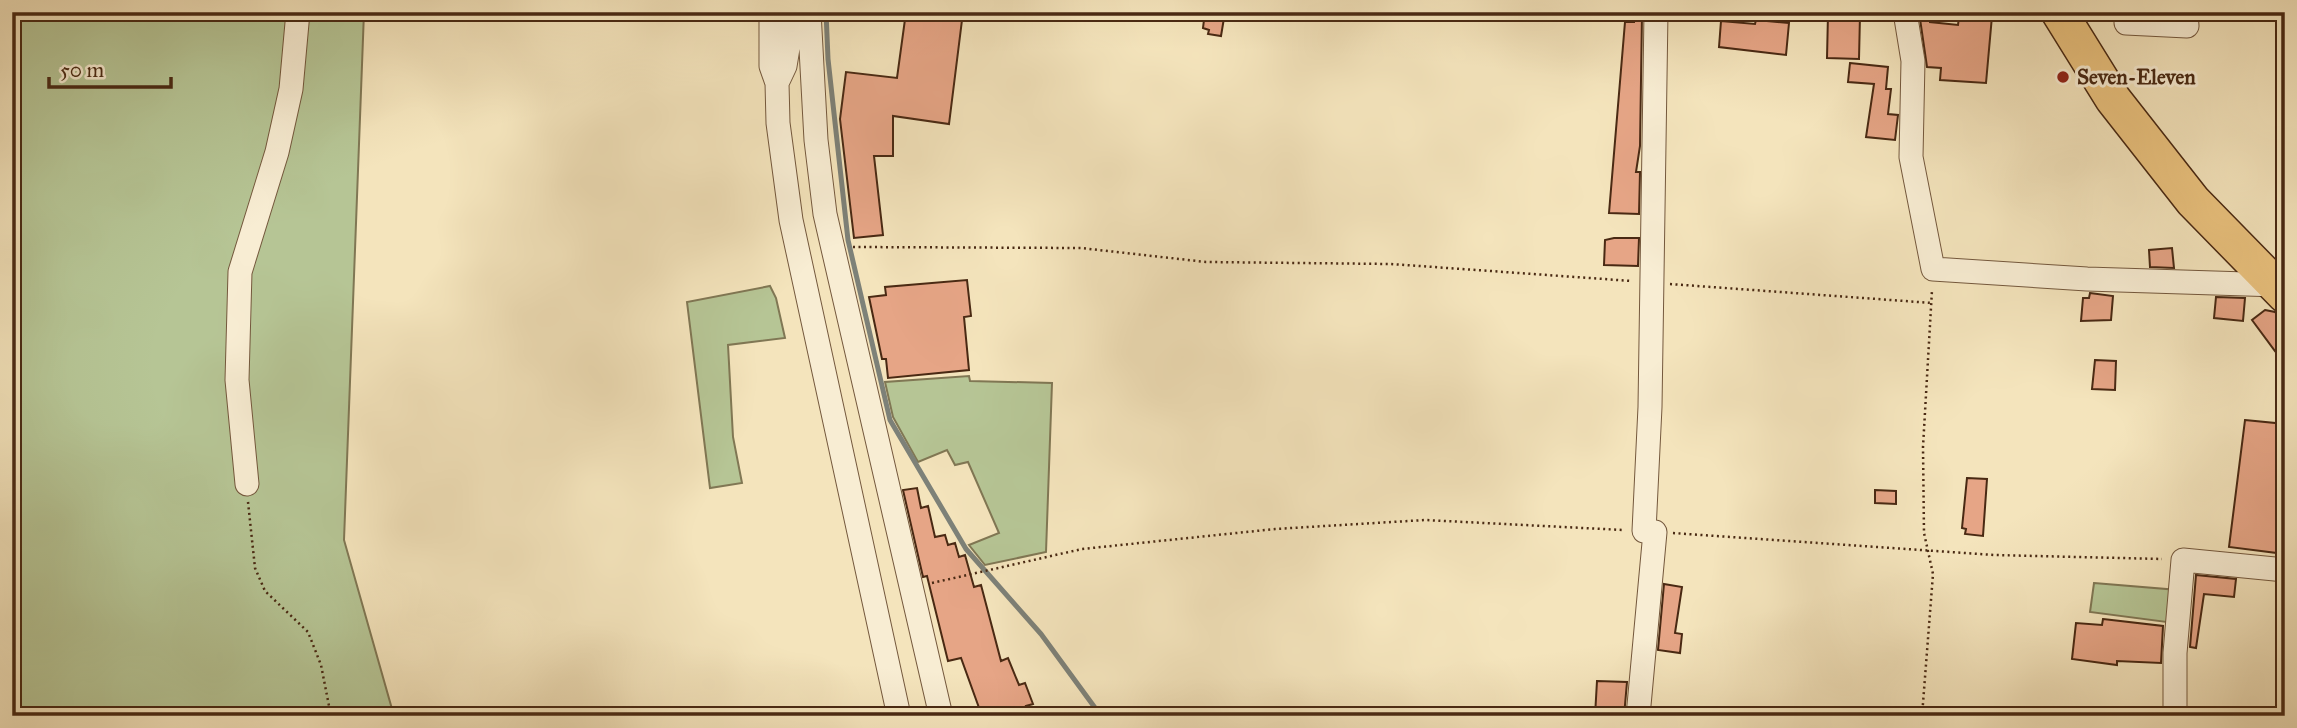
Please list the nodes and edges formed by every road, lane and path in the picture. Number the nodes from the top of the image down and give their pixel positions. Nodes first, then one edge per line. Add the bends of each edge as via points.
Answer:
1 (298, 12) edge
2 (794, 12) edge
3 (809, 12) edge
4 (1656, 12) edge
5 (1905, 12) edge
6 (2059, 12) edge
7 (2186, 12) edge
8 (770, 14) edge
9 (2126, 23) dead end
10 (777, 83) junction
11 (855, 246) dead end
12 (1933, 269) junction
13 (1650, 283) junction
14 (2280, 289) edge
15 (1932, 303) junction
16 (247, 484) joint
17 (1649, 531) junction
18 (1926, 551) junction
19 (2183, 559) junction
20 (2285, 570) edge
21 (911, 588) junction
22 (331, 716) edge
23 (899, 716) edge
24 (941, 716) edge
25 (1638, 716) edge
26 (1922, 716) edge
27 (2175, 716) edge

1 - 16 street via 291,89 277,152 240,272 237,380
2 - 10 street via 785,66
3 - 21 street via 825,214
4 - 13 street
5 - 12 street via 1913,61 1911,157
6 - 14 highway via 2113,99 2193,201
7 - 9 street via 2187,26
8 - 10 street via 771,66
10 - 23 street via 793,232
11 - 13 path via 1081,248 1206,262 1391,264
12 - 14 street
12 - 15 path
13 - 15 path
13 - 17 street
15 - 18 path via 1923,447
16 - 22 path via 255,568 265,591 307,632 321,664
17 - 18 path
17 - 21 path via 1425,520 1275,529 1082,549
17 - 25 street
18 - 19 path
18 - 26 path via 1933,574
19 - 20 street
19 - 27 street
21 - 24 street

